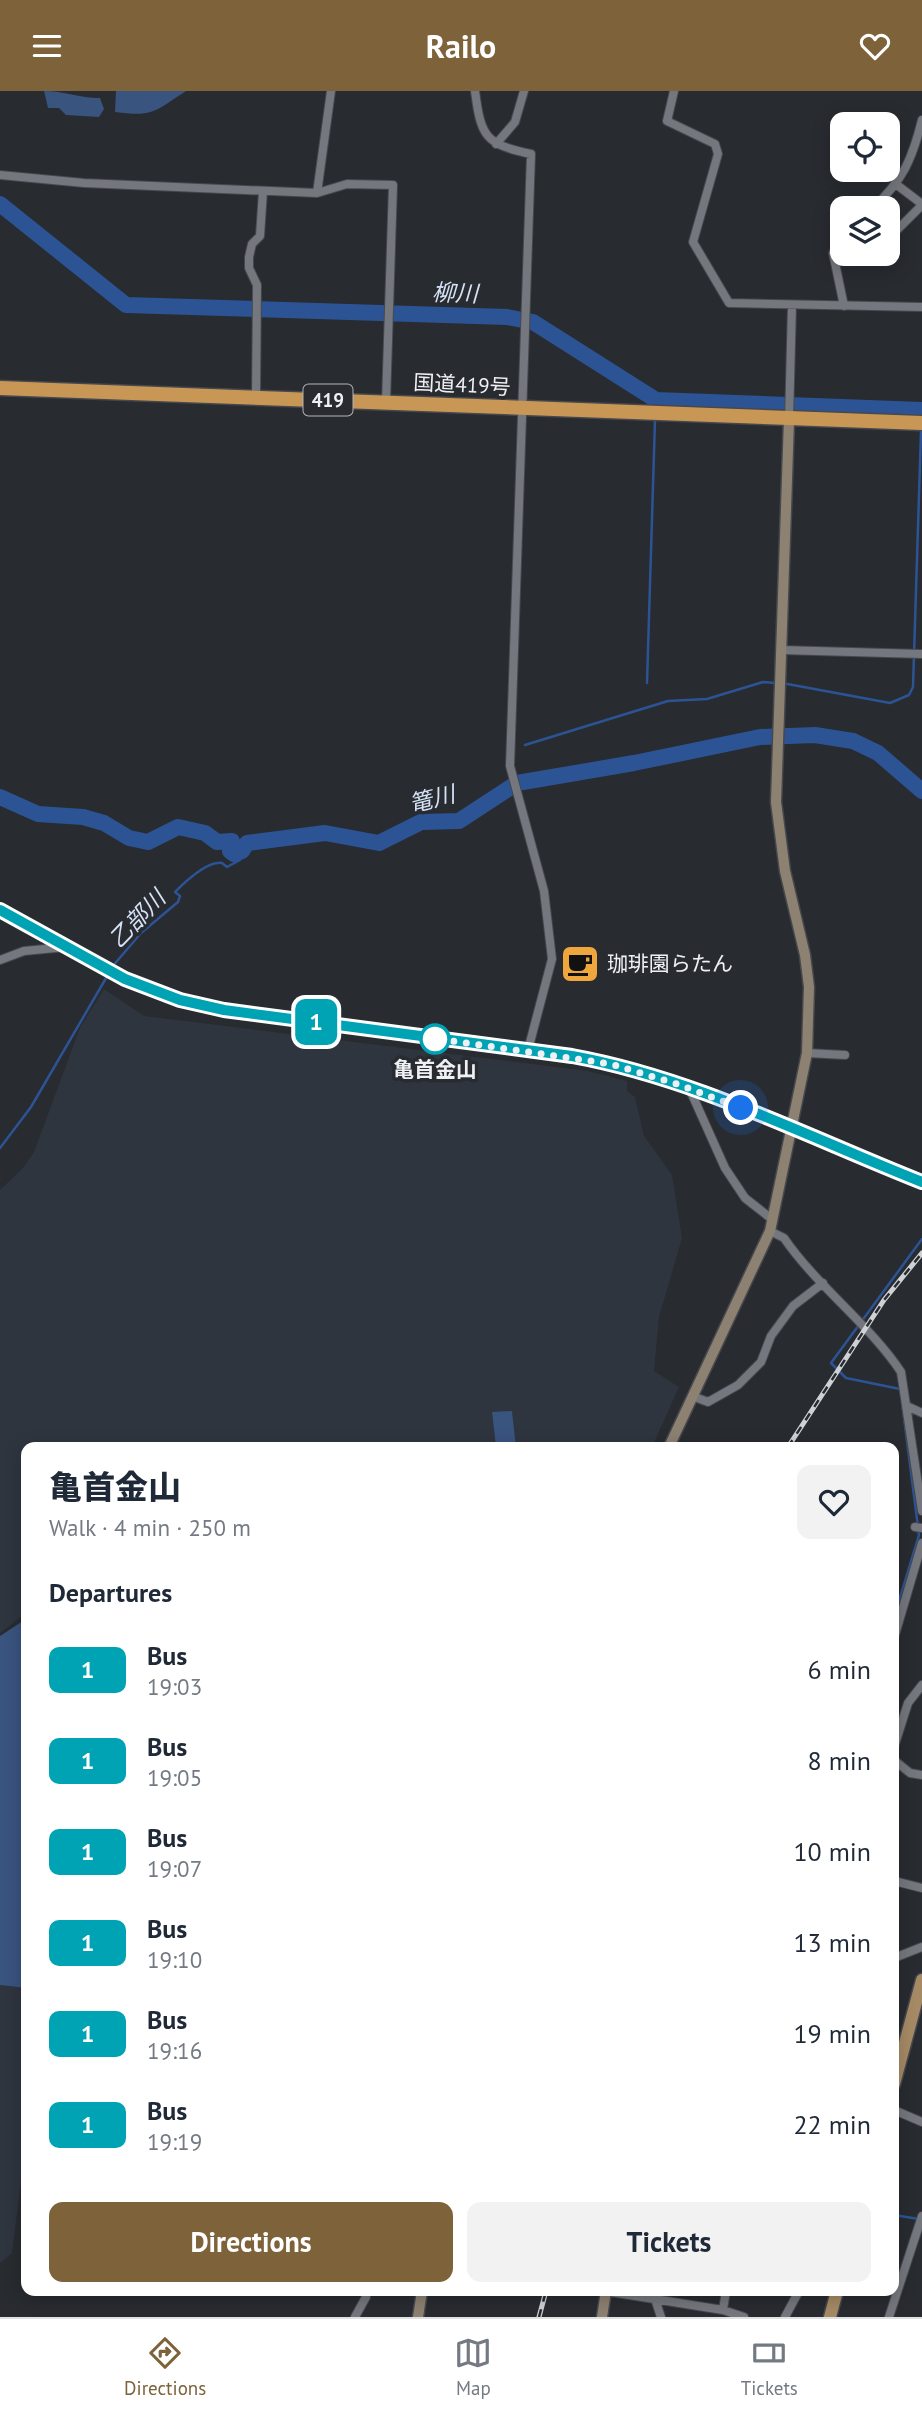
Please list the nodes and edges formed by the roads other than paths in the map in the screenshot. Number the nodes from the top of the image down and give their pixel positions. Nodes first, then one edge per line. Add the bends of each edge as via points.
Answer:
1 (475, 91) edge
2 (524, 91) edge
3 (674, 91) edge
4 (328, 92) edge
5 (922, 120) edge
6 (496, 144) junction
7 (0, 175) edge
8 (897, 185) junction
9 (262, 191) junction
10 (317, 193) junction
11 (886, 196) edge
12 (922, 204) edge
13 (900, 227) edge
14 (836, 266) edge
15 (792, 305) junction
16 (844, 306) junction
17 (922, 307) edge
18 (0, 388) edge
19 (256, 398) junction
20 (386, 402) junction
21 (522, 408) junction
22 (789, 416) junction
23 (922, 423) edge
24 (781, 650) junction
25 (922, 654) edge
26 (0, 911) edge
27 (66, 947) junction
28 (0, 960) edge
29 (528, 1050) junction
30 (807, 1053) junction
31 (845, 1055) dead end
32 (690, 1090) junction
33 (791, 1127) junction
34 (922, 1182) edge
35 (771, 1225) junction
36 (822, 1283) junction
37 (692, 1396) junction
38 (907, 1406) junction
39 (922, 1413) edge
40 (670, 1442) edge
41 (922, 1511) edge
42 (922, 1543) edge
43 (899, 1621) edge
44 (922, 1685) edge
45 (899, 1731) edge
46 (899, 1764) edge
47 (922, 1775) edge
48 (899, 1882) edge
49 (922, 1888) edge
50 (922, 1947) edge
51 (899, 1956) edge
52 (922, 1980) edge
53 (920, 1993) edge
54 (899, 2066) edge
55 (899, 2112) edge
56 (922, 2122) edge
57 (921, 2220) edge
58 (899, 2287) edge
59 (366, 2296) edge
60 (421, 2296) edge
61 (604, 2296) edge
62 (636, 2296) edge
63 (725, 2296) edge
64 (796, 2296) edge
65 (836, 2296) edge
66 (896, 2296) edge
67 (655, 2299) junction
68 (723, 2310) junction
69 (355, 2317) edge
70 (418, 2317) edge
71 (602, 2317) edge
72 (661, 2317) edge
73 (744, 2317) edge
74 (785, 2317) edge
75 (830, 2317) edge
76 (889, 2317) edge

1 - 6 street via 480,126
2 - 6 street via 515,122
3 - 15 street via 667,121 715,144 718,154 693,242 729,303
4 - 10 street
5 - 8 street
6 - 21 street via 531,154
7 - 9 street
8 - 11 street
8 - 12 street
9 - 10 street
9 - 19 street via 260,236 249,257 259,313
10 - 20 street via 346,184 393,185
12 - 13 street
14 - 16 street
15 - 16 street
15 - 22 street
16 - 17 street
18 - 19 highway, 国道419号 / 419
19 - 20 highway, 国道419号 / 419
20 - 21 highway, 国道419号 / 419
21 - 22 highway, 国道419号 / 419
21 - 29 street via 510,766 544,891 552,959
22 - 23 highway, 国道419号 / 419
22 - 24 street
24 - 25 street
24 - 30 street via 776,802 809,987
26 - 27 street
27 - 28 street via 31,950
27 - 29 street via 153,991 224,1010
29 - 32 street via 625,1067
30 - 31 street
30 - 33 street
32 - 33 street
32 - 35 street via 725,1168
33 - 34 street
33 - 35 street
35 - 36 street
35 - 37 street
36 - 37 street via 793,1306 771,1336 761,1361 738,1385 708,1402
36 - 38 street via 890,1355 901,1372
37 - 40 street
38 - 39 street
38 - 41 street
42 - 43 street
44 - 45 street via 908,1703
46 - 47 street via 909,1773
48 - 49 street
50 - 51 street
52 - 53 main road
53 - 54 main road
55 - 56 street
57 - 58 street
59 - 69 street
60 - 70 street
61 - 71 street
62 - 67 street
63 - 68 street
64 - 74 street
65 - 75 main road
66 - 76 street
67 - 68 street
67 - 72 street
68 - 73 street

